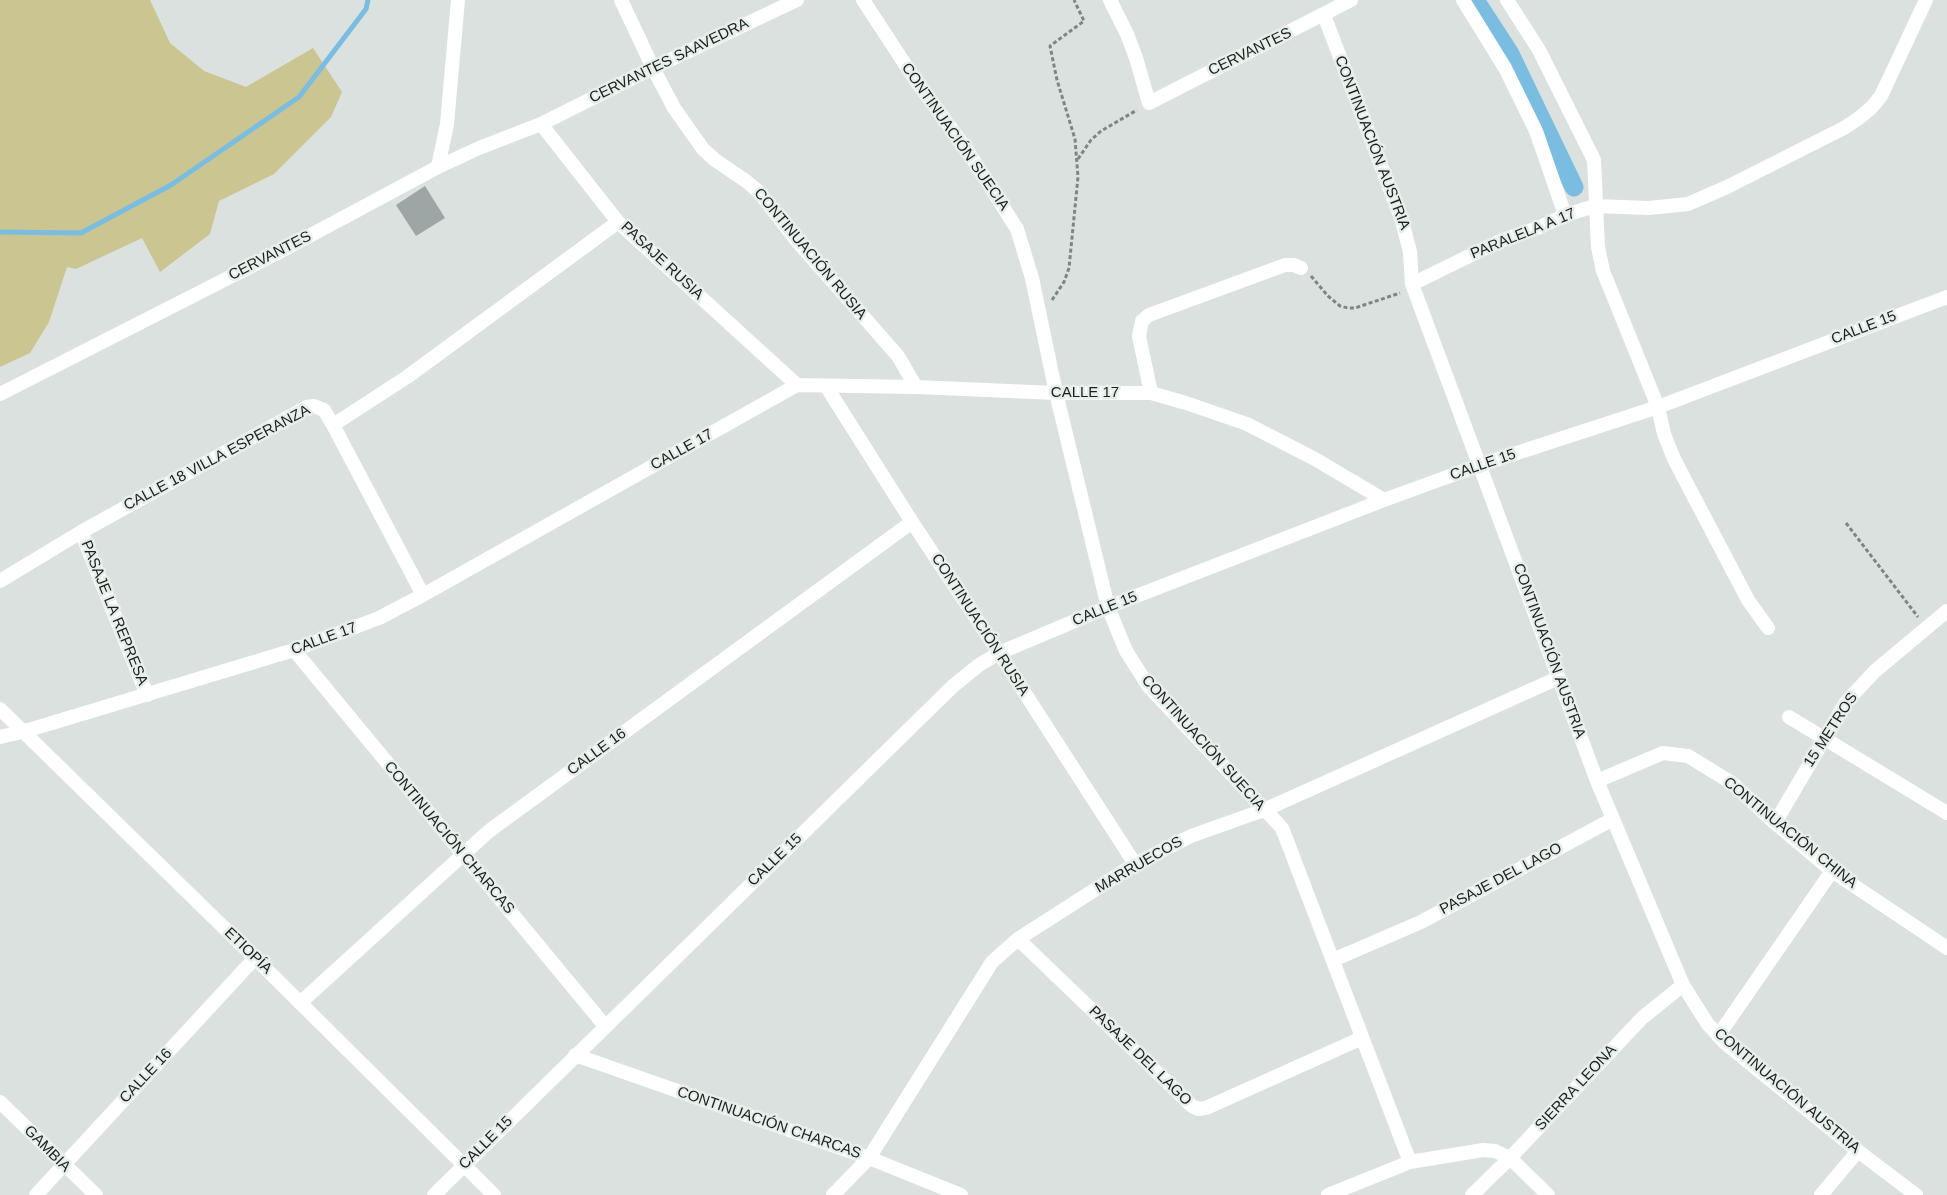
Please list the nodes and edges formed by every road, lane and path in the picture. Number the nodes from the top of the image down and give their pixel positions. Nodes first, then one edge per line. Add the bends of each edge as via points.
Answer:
1 (458, 0) edge
2 (621, 0) edge
3 (797, 0) edge
4 (862, 0) edge
5 (1074, 0) edge
6 (1110, 0) edge
7 (1351, 0) edge
8 (1463, 0) edge
9 (1507, 0) edge
10 (1926, 0) edge
11 (1324, 15) junction
12 (653, 68) junction
13 (1149, 103) junction
14 (541, 124) junction
15 (1078, 159) junction
16 (438, 167) junction
17 (1595, 206) junction
18 (1565, 215) junction
19 (618, 222) junction
20 (1301, 268) joint
21 (1412, 284) junction
22 (1947, 297) edge
23 (1040, 310) junction
24 (797, 385) junction
25 (826, 386) junction
26 (916, 387) junction
27 (1056, 393) junction
28 (1151, 393) junction
29 (0, 394) edge
30 (1658, 407) junction
31 (333, 425) junction
32 (1480, 465) junction
33 (1384, 500) junction
34 (912, 522) junction
35 (1846, 524) dead end
36 (81, 532) junction
37 (0, 581) edge
38 (422, 595) junction
39 (1108, 607) junction
40 (1947, 611) edge
41 (1927, 627) junction
42 (1768, 628) dead end
43 (294, 650) junction
44 (999, 653) junction
45 (1558, 678) junction
46 (147, 695) junction
47 (0, 709) edge
48 (1789, 717) dead end
49 (22, 732) junction
50 (0, 737) edge
51 (1823, 739) junction
52 (1597, 781) junction
53 (1264, 810) junction
54 (1947, 813) edge
55 (1613, 819) junction
56 (1775, 823) junction
57 (462, 854) junction
58 (1135, 864) junction
59 (1832, 871) junction
60 (1018, 939) junction
61 (1947, 948) edge
62 (255, 958) junction
63 (1333, 960) junction
64 (1683, 985) junction
65 (300, 1003) junction
66 (605, 1026) junction
67 (1718, 1036) junction
68 (1362, 1038) junction
69 (575, 1055) junction
70 (0, 1102) edge
71 (1858, 1151) junction
72 (869, 1158) junction
73 (1510, 1158) junction
74 (1410, 1162) junction
75 (64, 1165) junction
76 (464, 1165) junction
77 (36, 1195) edge
78 (96, 1195) edge
79 (434, 1195) edge
80 (494, 1195) edge
81 (833, 1195) edge
82 (961, 1195) edge
83 (1328, 1195) edge
84 (1472, 1195) edge
85 (1548, 1195) edge
86 (1821, 1195) edge
87 (1916, 1195) edge

1 - 16 street via 447,124
2 - 12 street, CONTINUACIÓN RUSIA
3 - 12 street, CERVANTES SAAVEDRA
4 - 23 street, CONTINUACIÓN SUECIA via 967,150 1017,228
5 - 15 path via 1084,21 1050,46
6 - 13 street via 1127,34
7 - 11 street, CERVANTES
8 - 18 street via 1505,68 1536,131
9 - 17 street via 1538,50 1594,160
10 - 17 street, PARALELA A 17 via 1880,96 1860,118 1844,128 1727,188 1688,204 1649,208
11 - 13 street, CERVANTES
11 - 21 street, CONTINUACIÓN AUSTRIA via 1402,221 1410,252
12 - 14 street, CERVANTES SAAVEDRA
12 - 26 street, CONTINUACIÓN RUSIA via 674,108 703,149 763,197 898,356
13 - 15 path via 1101,131
14 - 16 street, CERVANTES
14 - 19 street, PASAJE RUSIA
15 - 23 path via 1069,268 1057,293
16 - 29 street, CERVANTES
17 - 18 street, PARALELA A 17
17 - 30 street via 1603,271
18 - 21 street, PARALELA A 17 via 1500,241
19 - 24 street, PASAJE RUSIA
19 - 31 street, CALLE 18 VILLA ESPERANZA via 407,377
20 - 21 path via 1328,296 1348,308 1398,294
20 - 28 street via 1285,265 1149,315 1142,321 1139,336
21 - 32 street, CONTINUACIÓN AUSTRIA
22 - 30 street, CALLE 15
23 - 27 street, CONTINUACIÓN SUECIA
24 - 25 street, CALLE 17
24 - 38 street, CALLE 17
25 - 26 street, CALLE 17
25 - 34 street, CONTINUACIÓN RUSIA
26 - 27 street, CALLE 17
27 - 28 street, CALLE 17
27 - 39 street, CONTINUACIÓN SUECIA
28 - 33 street, CALLE 17 via 1247,424
30 - 32 street, CALLE 15
30 - 42 street via 1674,459 1748,600
31 - 36 street, CALLE 18 VILLA ESPERANZA via 324,410 307,407
31 - 38 street
32 - 33 street, CALLE 15
32 - 45 street, CONTINUACIÓN AUSTRIA
33 - 39 street, CALLE 15
34 - 44 street, CONTINUACIÓN RUSIA
34 - 57 street, CALLE 16
35 - 41 path
36 - 37 street, CALLE 18 VILLA ESPERANZA
36 - 46 street, PASAJE LA REPRESA
38 - 43 street, CALLE 17 via 363,625
39 - 44 street, CALLE 15
39 - 53 street, CONTINUACIÓN SUECIA via 1126,651 1149,687
40 - 41 street, 15 METROS
41 - 51 street, 15 METROS via 1860,686
43 - 46 street, CALLE 17
43 - 57 street, CONTINUACIÓN CHARCAS
44 - 58 street, CONTINUACIÓN RUSIA
44 - 66 street, CALLE 15 via 953,686
45 - 52 street, CONTINUACIÓN AUSTRIA
45 - 53 street, MARRUECOS
46 - 49 street, CALLE 17
47 - 49 street, ETIOPÍA
48 - 51 street
49 - 50 street, CALLE 17
49 - 62 street, ETIOPÍA
51 - 54 street
51 - 56 street, 15 METROS
52 - 55 street, CONTINUACIÓN AUSTRIA
52 - 56 street, CONTINUACIÓN CHINA via 1663,753 1688,756 1732,783
53 - 58 street, MARRUECOS via 1190,836
53 - 63 street, CONTINUACIÓN SUECIA via 1282,828
55 - 63 street, PASAJE DEL LAGO via 1421,922
55 - 64 street, CONTINUACIÓN AUSTRIA
56 - 59 street, CONTINUACIÓN CHINA
57 - 65 street, CALLE 16
57 - 66 street, CONTINUACIÓN CHARCAS
58 - 60 street, MARRUECOS
59 - 61 street, CONTINUACIÓN CHINA
59 - 67 street
60 - 68 street, PASAJE DEL LAGO via 1198,1109
60 - 72 street, MARRUECOS via 992,962
62 - 65 street, ETIOPÍA
62 - 75 street, CALLE 16
63 - 68 street, CONTINUACIÓN SUECIA
64 - 67 street, CONTINUACIÓN AUSTRIA
64 - 73 street, SIERRA LEONA via 1642,1018
65 - 76 street, ETIOPÍA
66 - 69 street, CALLE 15
67 - 71 street, CONTINUACIÓN AUSTRIA
68 - 74 street, CONTINUACIÓN SUECIA
69 - 72 street, CONTINUACIÓN CHARCAS
69 - 76 street, CALLE 15
70 - 75 street, GAMBIA
71 - 86 street
71 - 87 street, CONTINUACIÓN AUSTRIA
72 - 81 street, MARRUECOS
72 - 82 street, CONTINUACIÓN CHARCAS
73 - 74 street via 1483,1150
73 - 84 street, SIERRA LEONA
73 - 85 street
74 - 83 street
75 - 77 street, CALLE 16
75 - 78 street, GAMBIA
76 - 79 street, CALLE 15
76 - 80 street, ETIOPÍA

